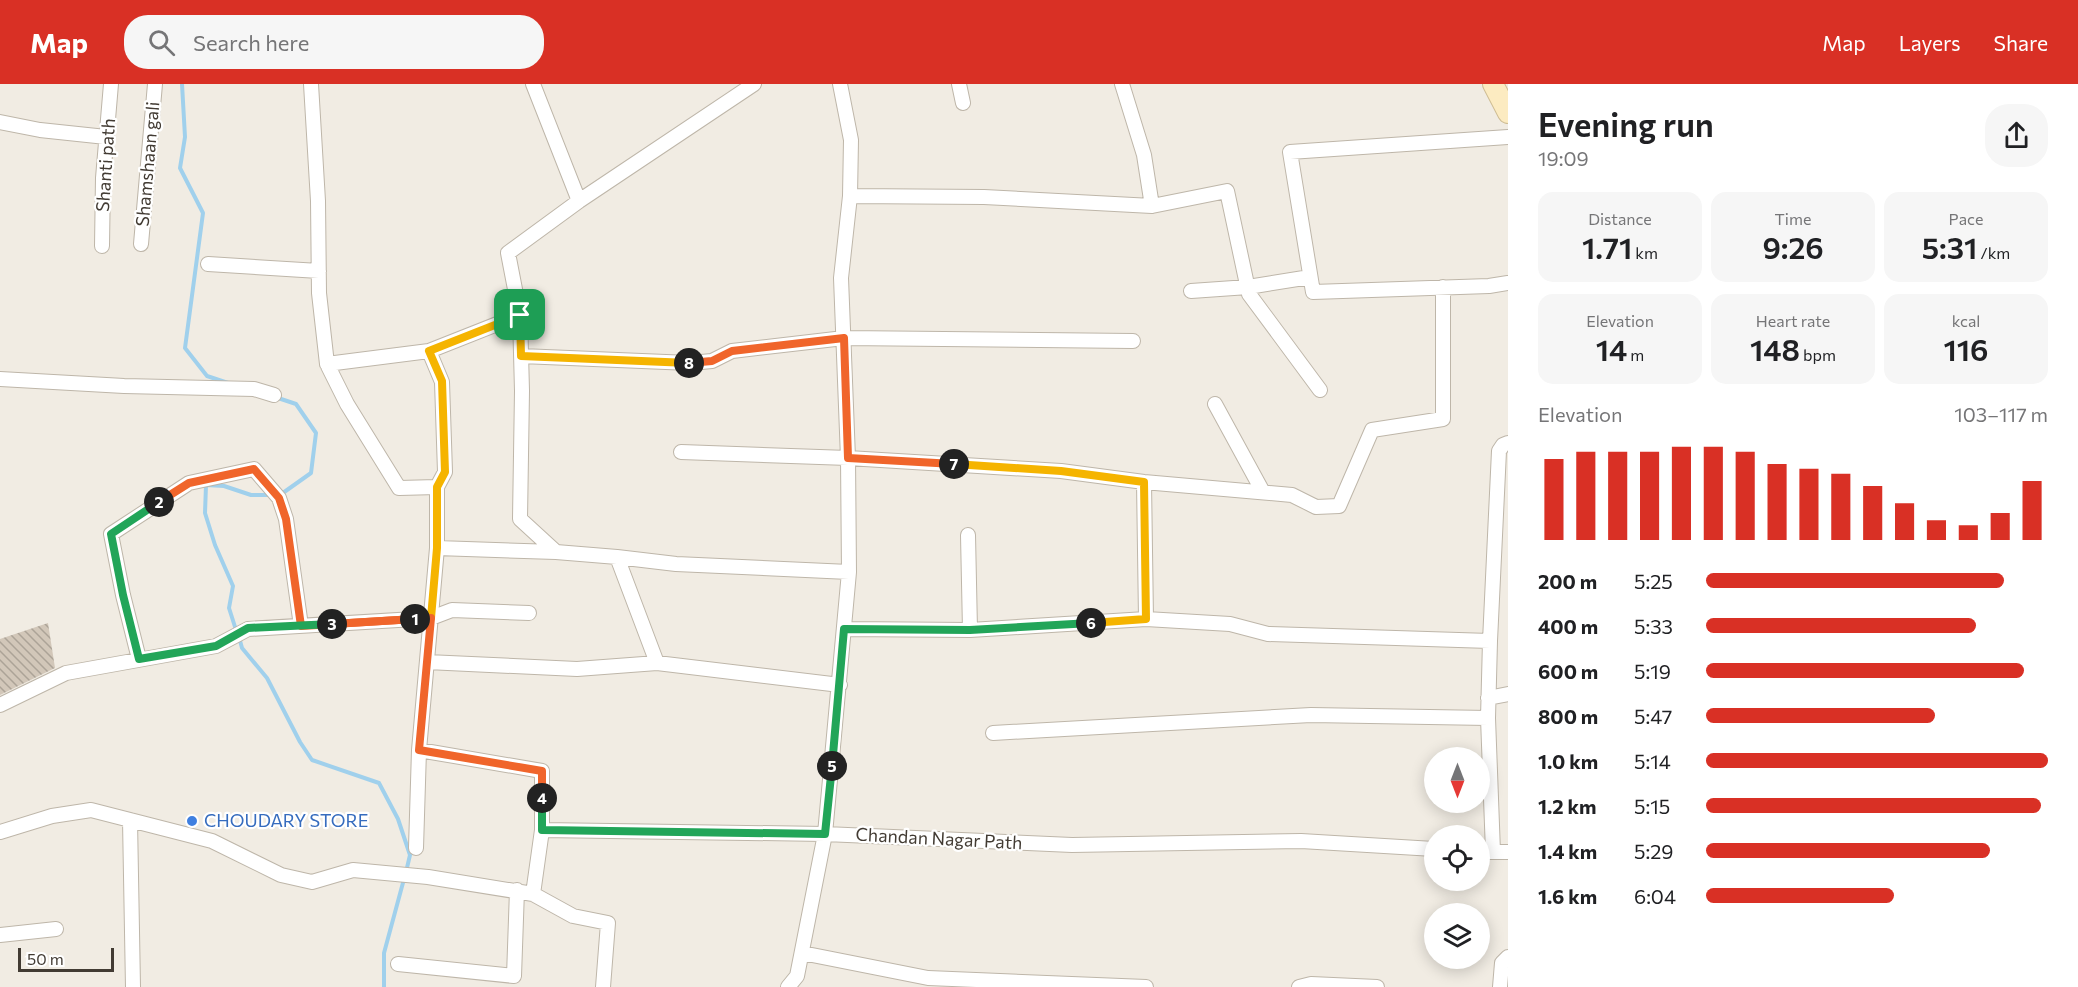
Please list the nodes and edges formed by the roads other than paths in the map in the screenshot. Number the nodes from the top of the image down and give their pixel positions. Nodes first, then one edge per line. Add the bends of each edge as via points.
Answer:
1 (111, 84) edge
2 (155, 84) edge
3 (311, 84) edge
4 (533, 84) edge
5 (754, 84) edge
6 (840, 84) edge
7 (959, 84) edge
8 (1122, 84) edge
9 (1493, 84) edge
10 (963, 103) dead end
11 (1508, 113) edge
12 (0, 122) edge
13 (106, 137) junction
14 (1508, 137) edge
15 (850, 196) junction
16 (579, 201) junction
17 (1152, 206) junction
18 (141, 244) dead end
19 (102, 246) dead end
20 (208, 264) dead end
21 (319, 271) junction
22 (1310, 277) junction
23 (1508, 283) edge
24 (1248, 287) junction
25 (1443, 287) junction
26 (1191, 291) dead end
27 (520, 315) junction
28 (844, 338) junction
29 (1133, 341) dead end
30 (429, 351) junction
31 (521, 356) junction
32 (327, 364) junction
33 (0, 379) edge
34 (1320, 390) dead end
35 (273, 395) dead end
36 (1215, 404) dead end
37 (1508, 444) edge
38 (681, 452) dead end
39 (848, 458) junction
40 (1144, 482) junction
41 (437, 487) junction
42 (1263, 492) junction
43 (968, 535) dead end
44 (437, 548) junction
45 (556, 552) junction
46 (617, 557) junction
47 (849, 572) junction
48 (529, 613) dead end
49 (431, 618) junction
50 (1146, 619) junction
51 (301, 626) junction
52 (844, 629) junction
53 (970, 630) junction
54 (1490, 641) junction
55 (139, 659) junction
56 (427, 662) junction
57 (657, 663) junction
58 (840, 685) junction
59 (1508, 694) edge
60 (1488, 698) junction
61 (0, 705) edge
62 (1488, 718) junction
63 (993, 733) dead end
64 (419, 750) junction
65 (130, 820) junction
66 (1486, 825) edge
67 (542, 830) junction
68 (0, 832) edge
69 (825, 834) junction
70 (416, 848) dead end
71 (1424, 848) edge
72 (1490, 852) edge
73 (1508, 852) edge
74 (517, 890) junction
75 (533, 894) junction
76 (56, 929) dead end
77 (0, 935) edge
78 (802, 953) junction
79 (1508, 957) edge
80 (398, 964) dead end
81 (133, 987) edge
82 (603, 987) edge
83 (788, 987) edge
84 (1146, 987) edge
85 (1299, 987) edge
86 (1377, 987) edge
87 (1500, 987) edge

1 - 13 street, Shanti path
2 - 18 street, Shamshaan gali
3 - 21 street
4 - 16 street
5 - 16 street
6 - 15 street via 851,140
7 - 10 street
8 - 17 street via 1144,155
9 - 11 main road
12 - 13 street
13 - 19 street, Shanti path
14 - 22 street via 1290,152
15 - 17 street via 984,197
15 - 28 street via 842,278
16 - 27 street via 508,253
17 - 24 street via 1227,191
20 - 21 street
21 - 32 street
22 - 24 street
22 - 25 street via 1313,292
23 - 25 street
24 - 26 street
24 - 34 street via 1249,294
25 - 42 street via 1443,419 1372,430 1339,506 1316,507 1292,495
27 - 30 street
27 - 31 street
28 - 29 street
28 - 31 street via 732,351 712,361 690,363
28 - 39 street
30 - 32 street
30 - 41 street via 442,381 445,472
31 - 45 street via 520,519
32 - 41 street via 399,488
33 - 35 street via 254,389
36 - 42 street
37 - 54 street via 1499,451
38 - 39 street
39 - 40 street via 1061,471
39 - 47 street
40 - 42 street
40 - 50 street
41 - 44 street
43 - 53 street
44 - 45 street
44 - 49 street
45 - 46 street
46 - 47 street via 676,564
46 - 57 street
47 - 52 street
48 - 49 street via 452,610
49 - 51 street
49 - 56 street
50 - 53 street
50 - 54 street via 1230,624 1268,634
51 - 55 street via 248,628 216,646
51 - 55 street via 286,519 274,493 254,469 189,483 111,534
52 - 53 street
52 - 58 street
54 - 60 street
55 - 61 street via 66,673
56 - 57 street via 577,669
56 - 64 street
57 - 58 street
58 - 69 street
59 - 60 street
60 - 62 street
62 - 63 street via 1311,715
62 - 66 street
64 - 67 street via 542,771
64 - 70 street
65 - 68 street via 91,810 52,816
65 - 74 street via 212,841 281,875 312,882 353,870
65 - 81 street
67 - 69 street, Chandan Nagar Path
67 - 75 street
69 - 71 street, Chandan Nagar Path via 1072,845 1301,841
69 - 78 street
72 - 73 street
74 - 75 street
74 - 80 street via 514,976
75 - 82 street via 573,916 608,923
76 - 77 street
78 - 83 street via 797,976
78 - 84 street via 928,978
79 - 87 street via 1502,963
85 - 86 street

